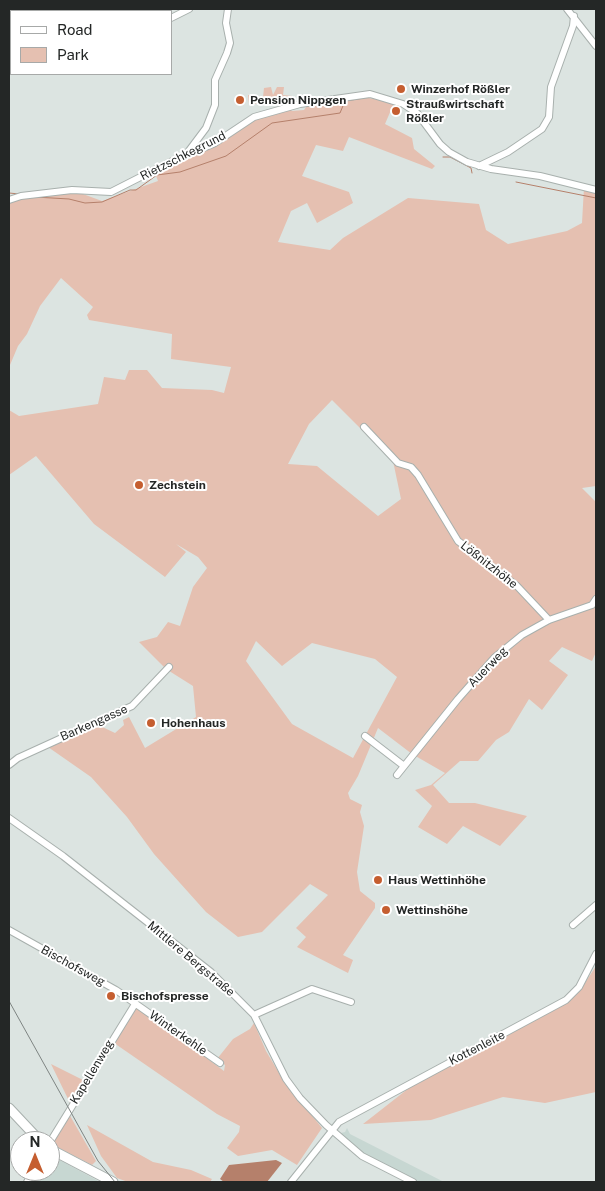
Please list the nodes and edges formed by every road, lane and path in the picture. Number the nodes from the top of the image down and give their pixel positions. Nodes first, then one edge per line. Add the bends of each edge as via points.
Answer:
1 (189, 9) edge
2 (228, 9) edge
3 (567, 9) edge
4 (574, 16) junction
5 (172, 18) edge
6 (596, 46) edge
7 (185, 156) junction
8 (479, 166) junction
9 (596, 190) edge
10 (9, 200) edge
11 (364, 427) dead end
12 (596, 600) edge
13 (549, 620) junction
14 (170, 667) dead end
15 (365, 736) dead end
16 (9, 765) edge
17 (404, 766) junction
18 (397, 775) dead end
19 (9, 818) edge
20 (596, 905) edge
21 (573, 925) dead end
22 (9, 930) edge
23 (596, 954) edge
24 (351, 1002) dead end
25 (135, 1004) junction
26 (254, 1014) junction
27 (220, 1062) dead end
28 (9, 1108) edge
29 (331, 1129) junction
30 (31, 1131) edge
31 (57, 1131) edge
32 (60, 1154) edge
33 (113, 1182) edge
34 (291, 1182) edge
35 (413, 1182) edge

1 - 5 street
2 - 7 street via 226,23 230,43 215,80 215,105 206,128
3 - 4 street
4 - 6 street
4 - 8 street via 551,87 549,117 542,129 508,152
7 - 8 street, Rietzschkegrund via 215,143 254,117 300,104 370,94 418,112 449,152
7 - 10 street, Rietzschkegrund via 111,192 72,190
8 - 9 street, Rietzschkegrund
11 - 13 street, Lößnitzhöhe via 398,464 411,467 418,475 458,541 517,586
12 - 13 street, Auerweg via 592,605
13 - 17 street, Auerweg via 522,635 495,657
14 - 16 street, Barkengasse via 132,706
15 - 17 street
17 - 18 street, Auerweg
19 - 26 street, Mittlere Bergstraße via 188,953
20 - 21 street
22 - 25 street, Bischofsweg
23 - 29 street, Kottenleite via 579,986 558,1006
24 - 26 street via 312,989
25 - 27 street, Winterkehle
25 - 31 street, Kapellenweg
26 - 29 street, Mittlere Bergstraße via 286,1078 300,1098
28 - 30 main road
29 - 34 street, Kottenleite
29 - 35 street, Mittlere Bergstraße via 362,1156
32 - 33 main road

